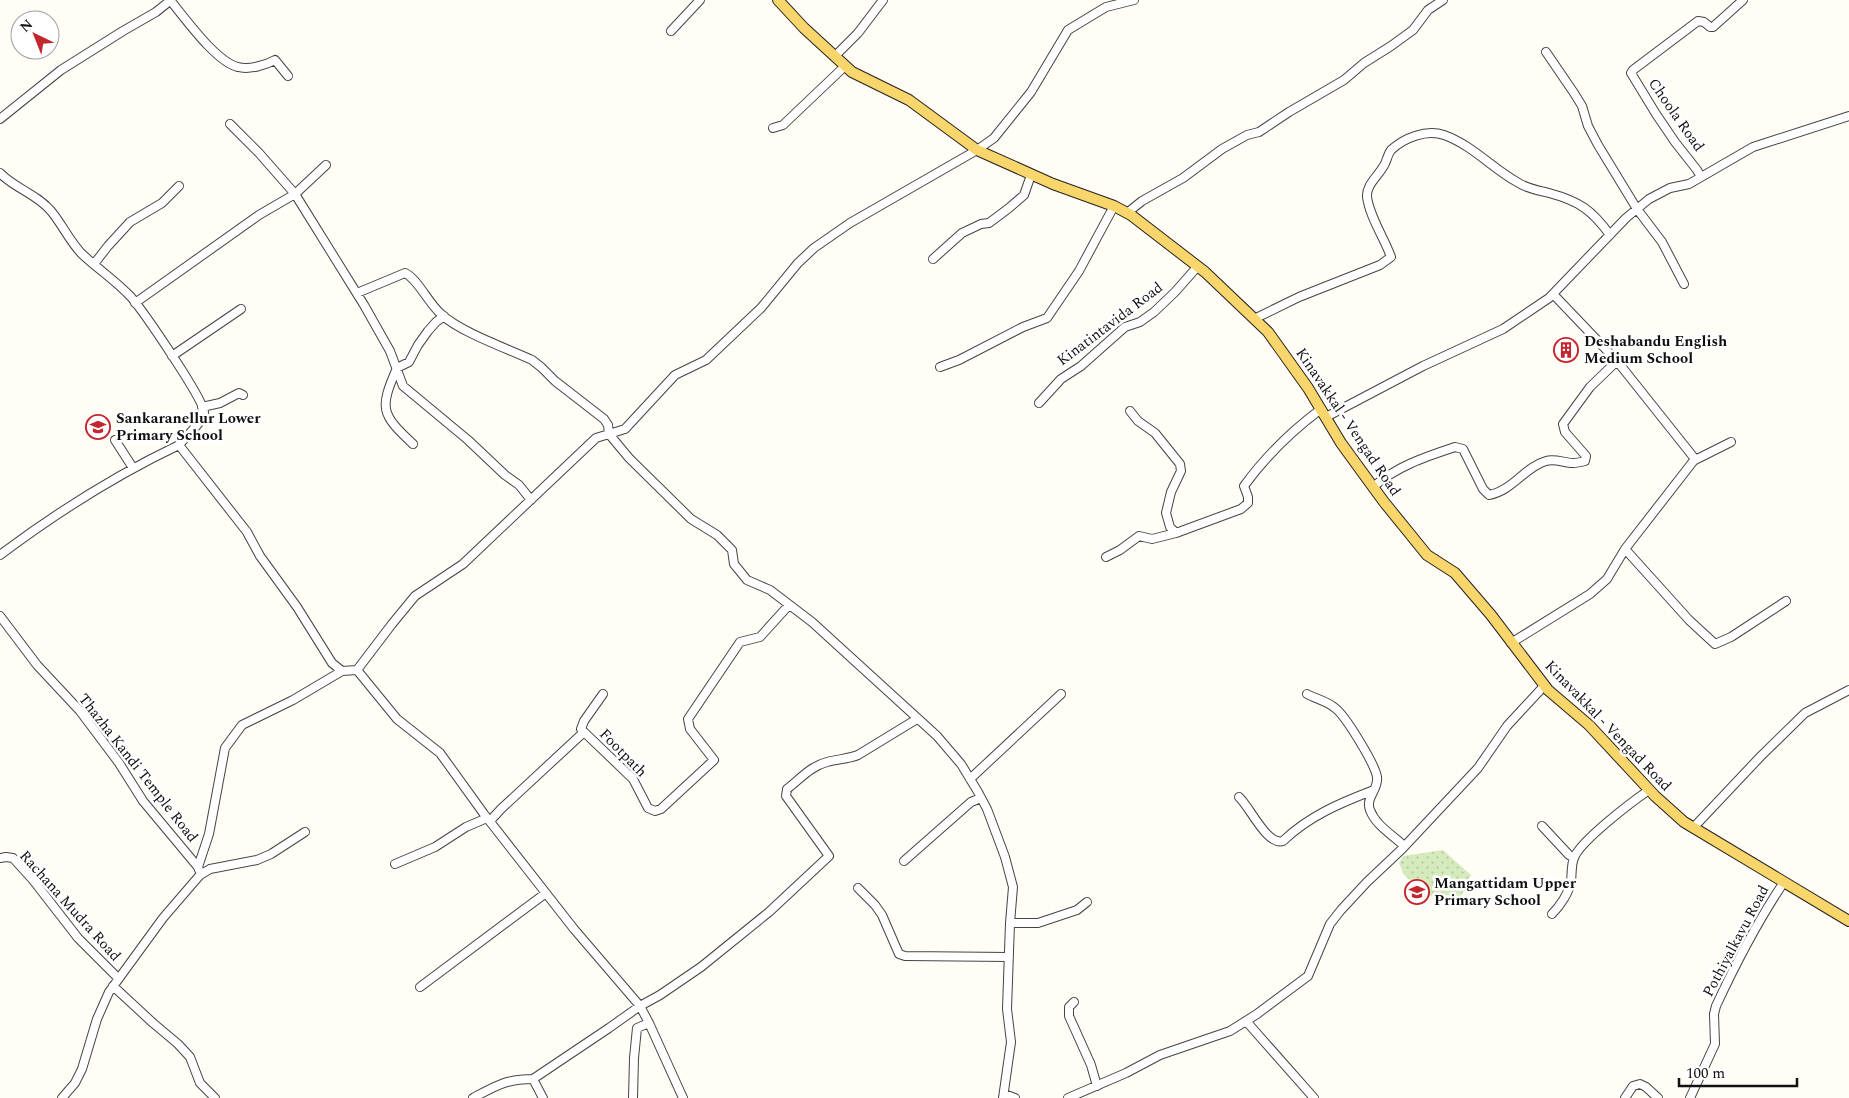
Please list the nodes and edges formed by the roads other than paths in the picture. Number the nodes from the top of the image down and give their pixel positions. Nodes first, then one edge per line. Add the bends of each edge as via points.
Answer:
1 (170, 0) edge
2 (700, 0) edge
3 (778, 0) edge
4 (883, 0) edge
5 (1134, 0) edge
6 (1443, 0) edge
7 (1742, 0) edge
8 (671, 31) dead end
9 (1546, 52) dead end
10 (835, 56) junction
11 (845, 66) junction
12 (288, 76) dead end
13 (1849, 116) edge
14 (0, 119) edge
15 (230, 124) dead end
16 (773, 128) dead end
17 (977, 150) junction
18 (326, 165) dead end
19 (0, 173) edge
20 (1031, 175) junction
21 (1701, 177) junction
22 (179, 186) dead end
23 (295, 194) junction
24 (1114, 206) junction
25 (1637, 209) junction
26 (1127, 212) junction
27 (1610, 235) junction
28 (933, 258) dead end
29 (94, 264) junction
30 (1198, 266) junction
31 (1684, 284) dead end
32 (357, 293) junction
33 (1553, 294) junction
34 (135, 303) junction
35 (241, 308) dead end
36 (444, 316) junction
37 (1254, 320) junction
38 (172, 356) junction
39 (1617, 361) junction
40 (940, 367) dead end
41 (397, 368) junction
42 (244, 395) dead end
43 (1039, 403) dead end
44 (202, 407) junction
45 (1130, 411) dead end
46 (1323, 413) junction
47 (609, 434) junction
48 (115, 440) dead end
49 (1731, 442) dead end
50 (179, 444) junction
51 (413, 444) dead end
52 (1695, 460) junction
53 (132, 468) junction
54 (1373, 487) junction
55 (531, 500) junction
56 (1176, 533) junction
57 (1625, 550) junction
58 (0, 555) edge
59 (1106, 557) dead end
60 (1786, 601) dead end
61 (789, 605) junction
62 (0, 616) edge
63 (1511, 642) junction
64 (357, 670) junction
65 (342, 671) junction
66 (1544, 686) junction
67 (1849, 690) edge
68 (603, 694) dead end
69 (1061, 694) dead end
70 (1307, 694) dead end
71 (917, 719) junction
72 (584, 732) junction
73 (970, 779) junction
74 (1374, 790) junction
75 (1649, 790) junction
76 (981, 798) junction
77 (1240, 798) dead end
78 (488, 820) junction
79 (1542, 826) dead end
80 (1693, 828) junction
81 (305, 832) dead end
82 (1404, 846) junction
83 (1574, 857) junction
84 (0, 858) edge
85 (904, 861) dead end
86 (395, 864) dead end
87 (199, 871) junction
88 (1784, 882) junction
89 (858, 888) dead end
90 (546, 894) junction
91 (1087, 902) dead end
92 (1552, 914) dead end
93 (1849, 921) edge
94 (1010, 923) junction
95 (1009, 957) junction
96 (118, 978) junction
97 (113, 986) junction
98 (420, 987) dead end
99 (1074, 1002) dead end
100 (640, 1006) junction
101 (1246, 1021) junction
102 (649, 1023) junction
103 (533, 1079) junction
104 (1097, 1086) junction
105 (1004, 1096) edge
106 (62, 1098) edge
107 (214, 1098) edge
108 (473, 1098) edge
109 (543, 1098) edge
110 (633, 1098) edge
111 (684, 1098) edge
112 (1015, 1098) edge
113 (1068, 1098) edge
114 (1314, 1098) edge
115 (1625, 1098) edge
116 (1658, 1098) edge
117 (1690, 1098) edge

1 - 12 street via 229,64 240,68 275,60
1 - 14 street via 156,12 61,70
2 - 8 street
3 - 10 main road, Kinavakkal - Vengad Road
4 - 10 street
5 - 17 street via 1106,7 1068,30 1031,92 994,138
6 - 26 street via 1428,10 1413,30 1364,62 1344,80 1259,132 1222,149 1183,178
7 - 21 street, Choola Road via 1714,27 1698,21 1631,73
9 - 25 street via 1582,106 1598,145
10 - 11 main road, Kinavakkal - Vengad Road
11 - 16 street via 783,125
11 - 17 main road, Kinavakkal - Vengad Road via 909,100
13 - 21 street via 1753,147
15 - 23 street
17 - 20 main road, Kinavakkal - Vengad Road
17 - 47 street via 850,223 814,248 760,308 706,360 676,375 625,429
18 - 23 street
19 - 29 street via 51,211
20 - 24 main road, Kinavakkal - Vengad Road
20 - 28 street via 1024,195 1009,208 989,223 962,233
21 - 25 street via 1689,184 1670,188
22 - 29 street via 162,203 130,222
23 - 32 street
23 - 34 street via 259,215
24 - 26 main road, Kinavakkal - Vengad Road
24 - 40 street via 1079,271 1047,318
25 - 27 street
25 - 31 street via 1662,242
26 - 30 main road, Kinavakkal - Vengad Road
27 - 33 street
27 - 37 street via 1584,206 1517,182 1478,154 1442,134 1408,137 1390,152 1367,194 1391,257 1380,265
29 - 34 street
30 - 37 main road, Kinavakkal - Vengad Road
30 - 43 street, Kinatintavida Road via 1154,312 1125,327 1081,366 1061,379
32 - 36 street via 405,273 412,276
32 - 41 street
33 - 39 street
33 - 46 street via 1503,329
34 - 38 street
35 - 38 street
36 - 41 street via 428,331 409,362
36 - 47 street via 541,366 604,419
37 - 46 main road, Kinavakkal - Vengad Road via 1268,332
38 - 44 street
39 - 52 street
39 - 54 street via 1590,387 1563,424 1565,432 1586,456 1585,462 1546,460 1512,485 1488,495 1463,449 1454,447 1405,465
41 - 51 street via 387,392 386,416
41 - 55 street via 403,386 519,485
42 - 44 street via 239,393 220,403
44 - 50 street via 204,412 200,421
45 - 56 street via 1155,433 1180,464 1181,471 1166,513 1170,527
46 - 54 main road, Kinavakkal - Vengad Road
46 - 56 street via 1301,424 1254,472 1244,486 1248,503 1241,509
47 - 55 street via 596,438
47 - 61 street via 691,519 732,550 734,564 748,580 770,590
48 - 53 street
49 - 52 street
50 - 53 street
50 - 65 street via 248,532 260,556 332,663
52 - 57 street
53 - 58 street
54 - 63 main road, Kinavakkal - Vengad Road via 1427,555 1455,573
55 - 64 street via 463,564 415,596
56 - 59 street via 1152,539 1139,536
57 - 60 street via 1715,644
57 - 63 street via 1606,579 1590,594
61 - 71 street via 812,622
61 - 72 street, Footpath via 760,637 740,642 688,718 690,729 714,760 661,809 648,808 633,779
62 - 87 street, Thazha Kandi Temple Road via 37,665 80,711 143,800
63 - 66 main road, Kinavakkal - Vengad Road
64 - 65 street
64 - 78 street via 397,719 440,754
65 - 87 street via 242,725 225,748
66 - 75 main road, Kinavakkal - Vengad Road via 1589,725
66 - 82 street via 1507,726 1478,768
67 - 80 street via 1805,713
68 - 72 street via 584,721 581,729
69 - 73 street
70 - 74 street via 1343,715 1377,777
71 - 73 street via 937,736
71 - 100 street via 849,759 826,762 811,769 787,789 786,796 829,856 769,912 701,967
72 - 78 street
73 - 76 street
74 - 77 street via 1329,808 1279,842 1267,834
74 - 82 street via 1369,808 1383,829
75 - 80 main road, Kinavakkal - Vengad Road
75 - 83 street via 1611,819
76 - 85 street via 970,802
76 - 94 street via 1005,857 1013,887
78 - 86 street via 466,827 436,847
78 - 90 street
79 - 83 street
80 - 88 main road, Kinavakkal - Vengad Road
81 - 87 street via 256,860
82 - 101 street via 1330,924 1308,976
83 - 92 street via 1570,883 1558,909
84 - 96 street, Rachana Mudra Road via 13,858 78,938
87 - 96 street
88 - 93 main road, Kinavakkal - Vengad Road
88 - 117 street, Pothiyalkavu Road via 1745,947 1716,1006 1715,1044
89 - 95 street via 882,915 899,954
90 - 98 street
90 - 100 street
91 - 94 street via 1077,910 1038,924
94 - 95 street
95 - 105 street via 1007,1009 1011,1042
96 - 97 street
97 - 106 street via 97,1019 82,1069
97 - 107 street via 190,1057 200,1083
99 - 104 street via 1069,1007 1069,1016
100 - 102 street
100 - 103 street
101 - 104 street via 1230,1031 1160,1055
101 - 114 street
102 - 110 street via 637,1028
102 - 111 street
103 - 108 street via 495,1085
103 - 109 street
104 - 113 street
105 - 112 street
115 - 116 street via 1633,1086 1640,1084

